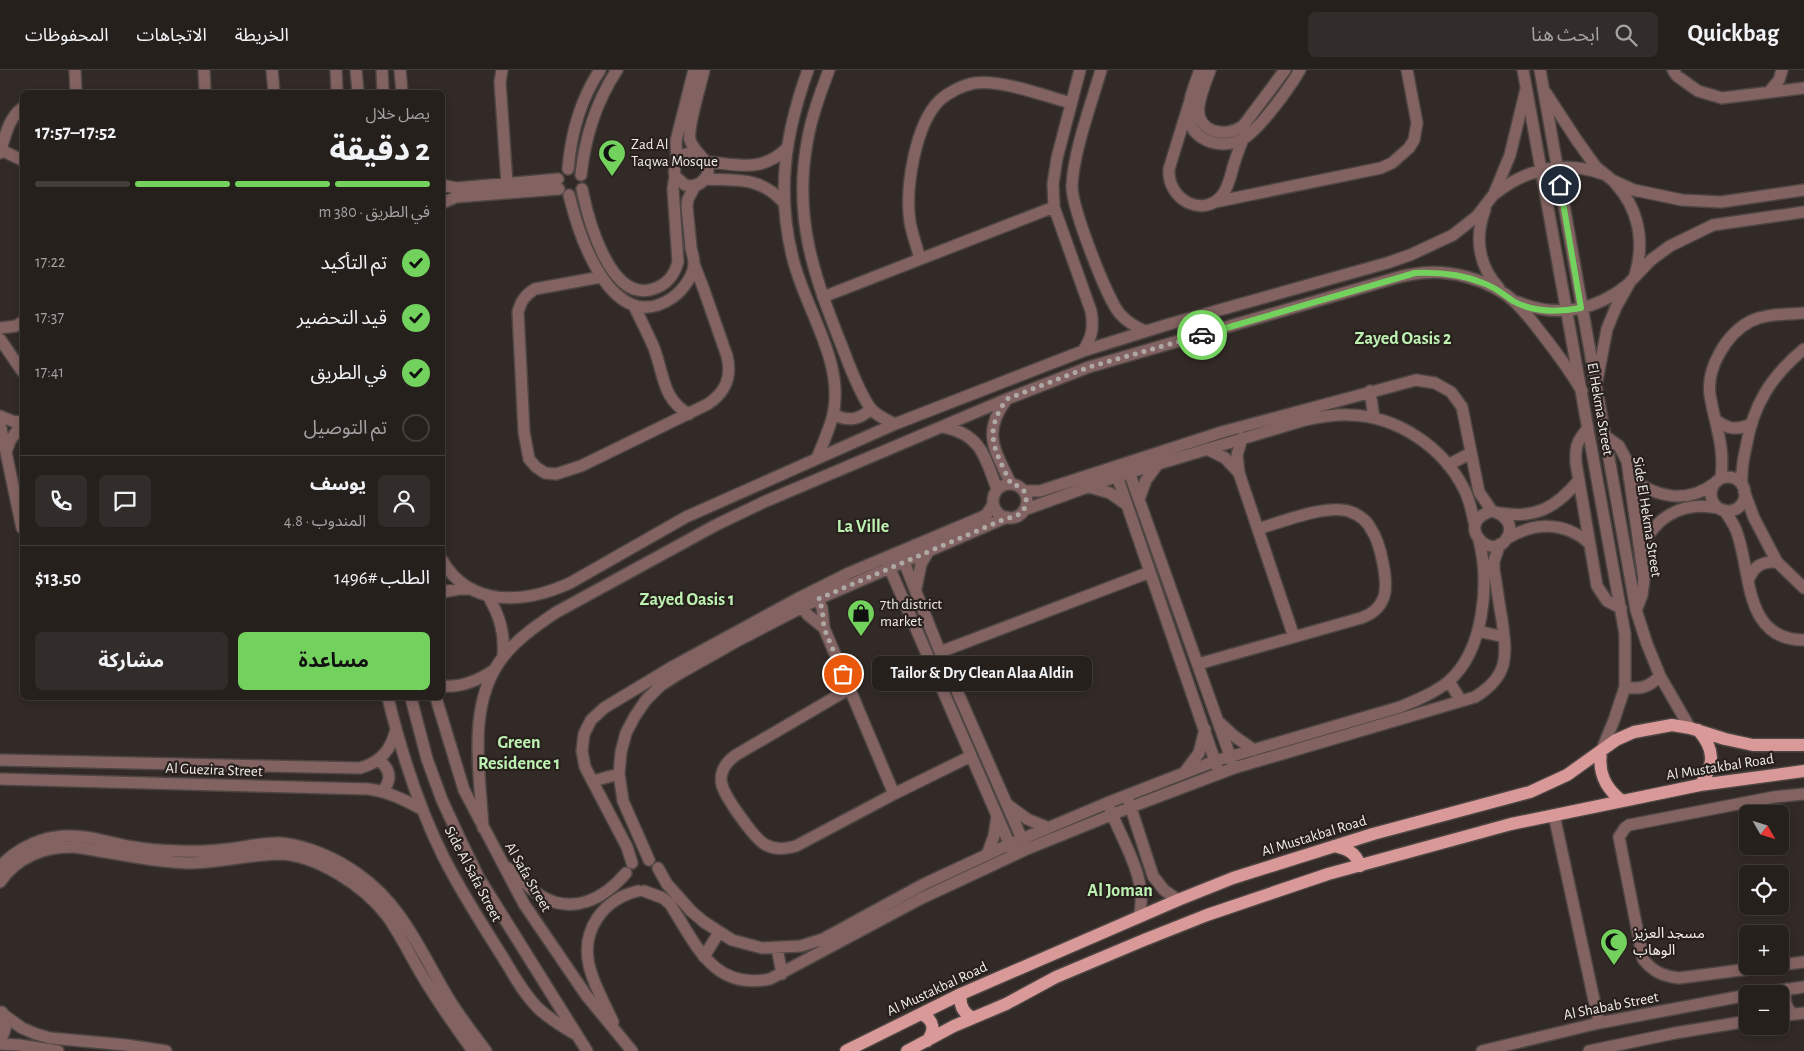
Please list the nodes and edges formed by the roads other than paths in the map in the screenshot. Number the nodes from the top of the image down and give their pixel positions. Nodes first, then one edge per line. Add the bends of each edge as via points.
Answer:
1 (75, 70) edge
2 (204, 70) edge
3 (272, 70) edge
4 (336, 70) edge
5 (356, 70) edge
6 (382, 70) edge
7 (400, 70) edge
8 (502, 70) edge
9 (600, 70) edge
10 (617, 70) edge
11 (694, 70) edge
12 (704, 70) edge
13 (808, 70) edge
14 (829, 70) edge
15 (1080, 70) edge
16 (1101, 70) edge
17 (1200, 70) edge
18 (1210, 70) edge
19 (1285, 70) edge
20 (1300, 70) edge
21 (1407, 70) edge
22 (1522, 70) edge
23 (1540, 70) edge
24 (1673, 70) edge
25 (1782, 70) edge
26 (1077, 82) junction
27 (803, 85) junction
28 (383, 88) edge
29 (401, 88) edge
30 (1096, 88) junction
31 (1543, 88) junction
32 (1804, 88) edge
33 (1526, 89) junction
34 (76, 90) edge
35 (205, 90) edge
36 (274, 90) edge
37 (337, 90) edge
38 (358, 90) edge
39 (821, 91) junction
40 (1769, 92) junction
41 (1071, 103) junction
42 (1194, 105) junction
43 (20, 110) edge
44 (1245, 133) junction
45 (786, 149) junction
46 (1, 152) edge
47 (702, 158) junction
48 (20, 159) edge
49 (677, 160) junction
50 (1556, 167) junction
51 (1541, 169) junction
52 (568, 170) junction
53 (581, 175) junction
54 (676, 176) junction
55 (1609, 178) junction
56 (705, 179) junction
57 (507, 183) junction
58 (445, 186) edge
59 (695, 186) junction
60 (562, 188) junction
61 (582, 189) junction
62 (1804, 190) edge
63 (1494, 194) junction
64 (445, 201) edge
65 (1215, 202) junction
66 (784, 203) junction
67 (1487, 204) junction
68 (1054, 207) junction
69 (1804, 212) edge
70 (692, 251) junction
71 (678, 252) junction
72 (920, 259) junction
73 (1387, 263) junction
74 (694, 264) junction
75 (601, 277) junction
76 (1392, 279) junction
77 (1632, 280) junction
78 (628, 287) junction
79 (1504, 293) junction
80 (823, 297) junction
81 (622, 299) junction
82 (1514, 301) junction
83 (634, 306) junction
84 (1581, 308) junction
85 (1567, 311) junction
86 (1801, 316) edge
87 (20, 323) edge
88 (1166, 325) junction
89 (0, 328) edge
90 (1145, 331) junction
91 (0, 338) edge
92 (1171, 343) junction
93 (1804, 349) edge
94 (1082, 351) junction
95 (20, 368) edge
96 (1596, 390) junction
97 (1582, 391) junction
98 (1370, 392) junction
99 (1007, 399) junction
100 (871, 409) junction
101 (689, 414) junction
102 (833, 414) junction
103 (0, 416) edge
104 (1374, 418) junction
105 (1717, 421) junction
106 (20, 422) edge
107 (0, 424) edge
108 (895, 424) junction
109 (20, 425) edge
110 (1749, 425) junction
111 (943, 427) junction
112 (1588, 428) junction
113 (1222, 432) junction
114 (1605, 436) junction
115 (1242, 438) junction
116 (1225, 443) junction
117 (1207, 449) junction
118 (6, 452) junction
119 (1471, 453) junction
120 (818, 458) junction
121 (1158, 464) junction
122 (1448, 465) junction
123 (1128, 467) junction
124 (1116, 471) junction
125 (1239, 473) junction
126 (1629, 478) junction
127 (1578, 480) junction
128 (1719, 480) junction
129 (1011, 484) junction
130 (756, 485) junction
131 (1089, 487) junction
132 (1743, 488) junction
133 (997, 489) junction
134 (1024, 491) junction
135 (1139, 499) junction
136 (764, 502) junction
137 (993, 504) junction
138 (1128, 505) junction
139 (1721, 509) junction
140 (1024, 510) junction
141 (1495, 512) junction
142 (20, 518) edge
143 (1007, 518) junction
144 (1475, 526) junction
145 (1258, 529) junction
146 (1479, 540) junction
147 (1503, 542) junction
148 (1589, 543) junction
149 (928, 552) junction
150 (1640, 552) junction
151 (902, 557) junction
152 (1777, 562) junction
153 (887, 563) junction
154 (445, 564) edge
155 (1150, 572) junction
156 (1748, 582) junction
157 (1804, 588) edge
158 (474, 590) junction
159 (915, 590) junction
160 (445, 591) edge
161 (816, 595) junction
162 (488, 596) junction
163 (800, 603) junction
164 (1621, 608) junction
165 (1636, 610) junction
166 (1182, 620) junction
167 (1169, 625) junction
168 (824, 628) junction
169 (1478, 631) junction
170 (1294, 637) junction
171 (1504, 637) junction
172 (1804, 640) edge
173 (940, 652) junction
174 (503, 657) junction
175 (1198, 664) junction
176 (494, 670) junction
177 (1660, 676) junction
178 (1449, 681) junction
179 (445, 686) edge
180 (1625, 687) junction
181 (849, 689) junction
182 (389, 700) edge
183 (412, 700) edge
184 (437, 700) edge
185 (961, 700) junction
186 (618, 701) junction
187 (1461, 702) junction
188 (949, 705) junction
189 (635, 716) junction
190 (1217, 719) junction
191 (1205, 728) junction
192 (396, 729) junction
193 (1694, 729) junction
194 (1804, 745) edge
195 (1254, 750) junction
196 (1601, 752) junction
197 (971, 756) junction
198 (0, 760) edge
199 (379, 760) junction
200 (1215, 761) junction
201 (1232, 762) junction
202 (151, 764) junction
203 (1804, 771) edge
204 (1184, 773) junction
205 (619, 774) junction
206 (1220, 774) junction
207 (0, 779) edge
208 (593, 781) junction
209 (151, 783) junction
210 (1700, 785) junction
211 (382, 792) junction
212 (894, 794) junction
213 (1804, 794) edge
214 (1128, 796) junction
215 (1622, 801) junction
216 (1108, 803) junction
217 (1007, 804) junction
218 (1131, 807) junction
219 (423, 810) junction
220 (1112, 815) junction
221 (1554, 815) junction
222 (998, 816) junction
223 (483, 828) junction
224 (1049, 828) junction
225 (1024, 844) junction
226 (1334, 846) junction
227 (1012, 850) junction
228 (253, 851) junction
229 (987, 855) junction
230 (312, 856) junction
231 (502, 863) junction
232 (653, 864) junction
233 (1360, 866) junction
234 (0, 867) edge
235 (629, 868) junction
236 (0, 882) edge
237 (641, 891) junction
238 (1178, 900) junction
239 (1140, 917) junction
240 (719, 932) junction
241 (777, 948) junction
242 (704, 957) junction
243 (1804, 962) edge
244 (1789, 964) edge
245 (1739, 970) edge
246 (782, 974) junction
247 (1804, 987) edge
248 (1789, 989) edge
249 (961, 994) junction
250 (1739, 997) edge
251 (2, 1012) edge
252 (921, 1014) junction
253 (974, 1018) junction
254 (1739, 1022) edge
255 (1599, 1023) junction
256 (578, 1036) junction
257 (619, 1037) junction
258 (0, 1040) edge
259 (927, 1041) junction
260 (0, 1044) edge
261 (58, 1051) edge
262 (166, 1051) edge
263 (473, 1051) edge
264 (486, 1051) edge
265 (587, 1051) edge
266 (632, 1051) edge
267 (846, 1051) edge
268 (907, 1051) edge
269 (1482, 1051) edge
270 (1589, 1051) edge

1 - 34 street
2 - 35 street
3 - 36 street
4 - 37 street
5 - 38 street
6 - 28 street
7 - 29 street
8 - 57 street via 500,82
9 - 52 street via 578,113
10 - 53 street via 592,120
11 - 49 street via 676,141
12 - 47 street via 689,133
13 - 27 street
14 - 39 street
15 - 26 street
16 - 30 street
17 - 42 street
18 - 42 street
19 - 44 street
20 - 44 street via 1280,99
21 - 65 street via 1416,132 1409,148 1392,163 1359,174
22 - 33 street, El Hekma Street
23 - 31 street, El Hekma Street
24 - 40 street via 1698,90 1722,98
25 - 40 street via 1779,80
26 - 30 street
26 - 41 street
27 - 39 street
27 - 45 street
28 - 29 street
30 - 90 street via 1074,163 1072,188 1075,206 1114,305 1127,321
31 - 50 street, El Hekma Street
31 - 55 street via 1588,156
32 - 40 street
33 - 51 street, El Hekma Street
33 - 63 street via 1510,155
39 - 80 street via 807,142 802,194 808,247
41 - 68 street via 1057,158
41 - 72 street via 995,84 975,83 956,89 940,100 925,121 911,171 908,196 910,222
42 - 44 street via 1202,121 1214,131
42 - 65 street via 1168,179 1182,200 1202,205
43 - 46 street via 10,122
44 - 65 street via 1228,185
45 - 47 street via 772,160 755,166
45 - 66 street
46 - 48 street
47 - 49 street via 687,153
47 - 56 street via 708,174
49 - 54 street
50 - 51 street
50 - 55 street via 1577,167
50 - 84 street, El Hekma Street
51 - 63 street via 1508,183
51 - 85 street, El Hekma Street
52 - 53 street via 573,169
52 - 60 street via 563,171
53 - 61 street
54 - 59 street via 685,186
54 - 71 street via 673,197
55 - 62 street via 1634,190 1682,200 1721,202
55 - 77 street via 1628,200 1638,224 1640,251
56 - 59 street
56 - 66 street via 754,182 771,190
57 - 58 street via 456,188
57 - 60 street
59 - 70 street via 687,206
60 - 61 street via 578,193
60 - 64 street via 456,197
60 - 75 street
61 - 78 street via 590,223 603,255
63 - 67 street
66 - 102 street via 793,261 833,372
67 - 73 street via 1453,235 1410,256
67 - 79 street via 1479,235 1480,252 1493,282
68 - 72 street
68 - 94 street via 1091,311 1092,332
69 - 77 street via 1713,225 1670,246
70 - 71 street
70 - 74 street
71 - 78 street via 675,273 660,288 638,291
72 - 80 street
73 - 76 street
73 - 88 street
74 - 83 street via 690,277 673,298 654,305
74 - 101 street via 729,366 727,383 718,398
75 - 81 street
75 - 101 street via 534,289 521,302 518,330 524,432 529,459 545,472 567,472
76 - 79 street via 1438,272 1461,276
76 - 92 street
77 - 84 street via 1607,299
77 - 96 street via 1607,329
78 - 81 street
79 - 82 street
80 - 100 street via 847,360
81 - 83 street
82 - 85 street via 1540,309
82 - 97 street via 1557,353
83 - 101 street via 654,347 668,393 680,409
84 - 85 street
84 - 96 street, El Hekma Street
85 - 97 street, El Hekma Street
86 - 105 street via 1778,314 1750,322 1728,339 1713,364 1709,393
87 - 89 street
88 - 90 street
88 - 92 street
90 - 94 street
91 - 95 street
92 - 99 street via 1089,367
93 - 110 street via 1773,380
94 - 108 street
96 - 114 street, El Hekma Street
97 - 112 street, El Hekma Street
98 - 104 street
98 - 113 street
98 - 119 street via 1416,380 1435,382 1451,392 1462,407
99 - 111 street
99 - 129 street via 996,416 992,435 994,448
100 - 102 street via 857,419 849,420
100 - 108 street
102 - 120 street
103 - 106 street
104 - 115 street via 1328,415
104 - 122 street via 1411,433
105 - 110 street via 1732,429
105 - 128 street via 1722,451
107 - 118 street
108 - 120 street
109 - 118 street
110 - 132 street via 1742,469
111 - 133 street via 967,434 976,443 984,453
111 - 136 street
112 - 127 street via 1578,440 1575,452
112 - 164 street, El Hekma Street
113 - 116 street
113 - 123 street
114 - 126 street, Side El Hekma Street via 1619,446 1627,461
114 - 165 street, El Hekma Street
115 - 116 street
115 - 125 street via 1238,455
116 - 117 street
117 - 121 street
117 - 125 street via 1225,458
118 - 142 street
119 - 122 street
119 - 141 street via 1479,492
120 - 130 street
121 - 123 street
121 - 135 street via 1146,480
122 - 144 street via 1464,488
123 - 124 street
123 - 135 street
124 - 131 street
124 - 134 street via 1040,491
124 - 138 street
125 - 145 street
126 - 128 street via 1666,496 1692,494
126 - 150 street, Side El Hekma Street
127 - 141 street via 1568,493 1542,511 1522,515
127 - 148 street
128 - 132 street via 1733,478
128 - 139 street via 1711,492
129 - 133 street
129 - 134 street
130 - 136 street
130 - 162 street via 686,517 570,584 530,597
131 - 138 street via 1110,492
131 - 140 street
132 - 139 street via 1741,504 1730,510
132 - 152 street via 1754,518
133 - 137 street
134 - 140 street
135 - 166 street
136 - 174 street via 692,537 555,613 519,640
137 - 143 street
137 - 151 street via 982,518
138 - 155 street
139 - 150 street via 1692,506 1667,515 1646,537
139 - 156 street via 1736,529
140 - 143 street
141 - 144 street via 1478,518
141 - 147 street via 1506,518 1509,524 1509,532
143 - 149 street
144 - 146 street
145 - 170 street
145 - 170 street via 1336,509 1363,518 1377,540 1386,590 1377,609 1370,615
146 - 147 street via 1493,546
146 - 169 street via 1483,604
147 - 148 street via 1527,529 1557,526 1569,529
147 - 171 street via 1494,561 1494,570
148 - 164 street via 1597,586 1607,601
149 - 151 street
149 - 159 street via 921,564
150 - 165 street, Side El Hekma Street via 1644,579
151 - 153 street
151 - 159 street
152 - 156 street via 1758,565
152 - 157 street
153 - 161 street
153 - 188 street
154 - 158 street via 453,575
155 - 167 street
155 - 173 street
156 - 172 street via 1761,620 1786,637
158 - 160 street
158 - 162 street
159 - 173 street
161 - 163 street
161 - 168 street via 822,608
162 - 174 street via 502,625
163 - 168 street
163 - 186 street via 672,667
163 - 189 street via 660,686
164 - 180 street, El Hekma Street
165 - 177 street, El Hekma Street
166 - 167 street
166 - 175 street
167 - 191 street
168 - 181 street
169 - 171 street
169 - 178 street via 1466,657
170 - 175 street
171 - 187 street via 1504,666 1497,679 1488,690
173 - 185 street
174 - 176 street
175 - 190 street
176 - 179 street via 465,685
176 - 223 street via 482,706 478,735
177 - 180 street via 1644,687
177 - 193 street, El Hekma Street
178 - 187 street
178 - 195 street via 1400,707
180 - 196 street, El Hekma Street
181 - 212 street
181 - 212 street via 736,755 726,763 722,786 755,837 763,844 785,849
182 - 192 street, Side Al Safa Street
183 - 256 street via 427,759 460,839 480,878
184 - 223 street, Al Safa Street via 464,790
185 - 188 street
185 - 217 street
186 - 189 street
186 - 208 street via 591,720 584,734 582,751 585,767
187 - 201 street
188 - 197 street
189 - 205 street via 626,733
190 - 195 street
190 - 201 street
191 - 200 street
191 - 204 street via 1199,753
192 - 199 street via 387,752
192 - 219 street, Side Al Safa Street
193 - 194 main road, Al Mustakbal Road via 1752,745
193 - 196 main road, Al Mustakbal Road via 1672,725 1634,732
193 - 210 main road via 1706,739 1711,757 1707,775
195 - 201 street
196 - 215 main road via 1600,769 1606,785
196 - 226 main road, Al Mustakbal Road via 1567,775 1530,792
197 - 212 street
197 - 222 street
198 - 202 street, Al Guezira Street
199 - 202 street, Al Guezira Street via 370,766 348,769
199 - 211 street via 390,775
200 - 201 street
200 - 204 street
200 - 206 street
201 - 206 street
202 - 209 street
203 - 210 main road, Al Mustakbal Road
204 - 214 street
205 - 208 street
205 - 232 street via 623,801
206 - 218 street
207 - 209 street, Al Guezira Street
208 - 235 street via 627,847
209 - 211 street, Al Guezira Street
210 - 215 main road, Al Mustakbal Road
211 - 219 street, Al Guezira Street
213 - 245 street via 1629,825 1619,837 1643,959 1649,967 1667,977 1679,978
214 - 216 street
214 - 218 street
215 - 221 main road, Al Mustakbal Road
216 - 220 street
216 - 224 street
217 - 224 street
217 - 225 street
218 - 220 street
218 - 238 street via 1153,876
219 - 256 street, Side Al Safa Street via 468,901 526,993 538,1008
220 - 225 street
220 - 239 street via 1140,883
221 - 233 main road, Al Mustakbal Road via 1449,840
221 - 255 street
222 - 227 street
222 - 229 street
223 - 231 street, Al Safa Street
224 - 225 street
225 - 227 street
226 - 233 main road via 1351,852
226 - 238 main road, Al Mustakbal Road via 1233,878
227 - 229 street
227 - 246 street
228 - 230 street
228 - 234 street via 153,850 70,836 55,837 23,848
228 - 236 street via 188,863 60,846 31,855 14,865
229 - 241 street via 924,884 823,939 801,946
230 - 263 street via 353,883 386,916 435,997
230 - 264 street via 337,861 359,874 395,908 444,991
231 - 235 street via 539,895 552,902 567,904 582,904 596,899 612,888
231 - 257 street, Al Safa Street via 524,904
232 - 235 street via 637,860
232 - 237 street via 657,880
232 - 240 street via 678,898
233 - 253 main road, Al Mustakbal Road via 1266,895 1144,940 1056,977
235 - 237 street via 629,884
237 - 242 street via 654,893 670,904
237 - 257 street via 628,893 603,909 589,936 589,966
238 - 239 main road, Al Mustakbal Road
239 - 249 main road, Al Mustakbal Road
240 - 241 street via 746,945
240 - 242 street
241 - 246 street
242 - 246 street via 728,977 744,981 763,981
243 - 244 street
247 - 248 street
249 - 252 main road, Al Mustakbal Road
249 - 253 main road via 962,1008
250 - 255 street, Al Shabab Street
251 - 258 street via 6,1028
251 - 262 street via 22,1028 43,1036
252 - 259 main road via 933,1026
252 - 267 main road, Al Mustakbal Road
253 - 259 main road, Al Mustakbal Road
254 - 270 street
255 - 269 street, Al Shabab Street
256 - 265 street
257 - 266 street, Al Safa Street
259 - 268 main road, Al Mustakbal Road
260 - 261 street

